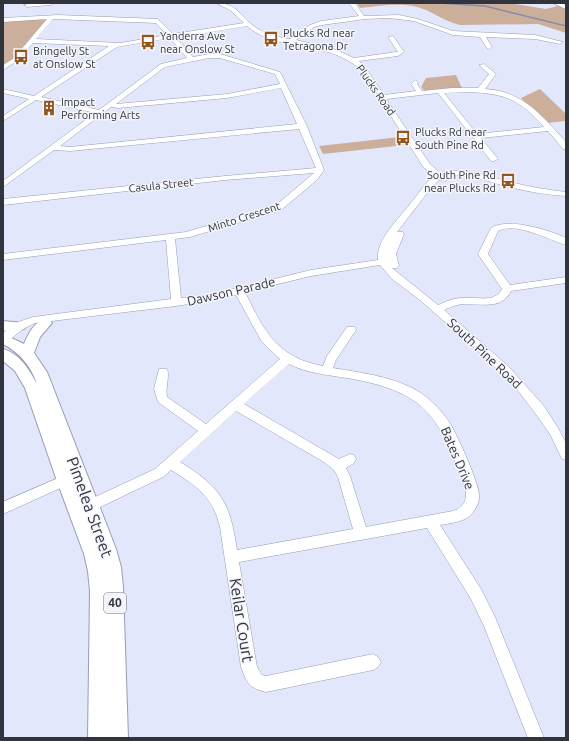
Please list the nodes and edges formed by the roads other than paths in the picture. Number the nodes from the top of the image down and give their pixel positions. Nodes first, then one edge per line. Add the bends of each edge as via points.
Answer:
1 (51, 3) edge
2 (219, 3) edge
3 (352, 3) edge
4 (556, 3) edge
5 (27, 4) edge
6 (566, 7) edge
7 (52, 17) junction
8 (363, 18) junction
9 (25, 19) junction
10 (3, 20) edge
11 (248, 24) junction
12 (172, 36) junction
13 (482, 36) junction
14 (391, 37) dead end
15 (31, 42) junction
16 (291, 42) junction
17 (560, 42) dead end
18 (115, 45) junction
19 (489, 47) dead end
20 (191, 59) junction
21 (354, 60) junction
22 (482, 65) dead end
23 (3, 68) edge
24 (415, 82) dead end
25 (284, 84) junction
26 (480, 89) junction
27 (3, 91) edge
28 (440, 92) junction
29 (421, 94) junction
30 (382, 97) junction
31 (36, 98) junction
32 (109, 105) junction
33 (100, 112) junction
34 (3, 119) edge
35 (303, 126) junction
36 (548, 128) junction
37 (476, 136) junction
38 (566, 147) edge
39 (52, 148) junction
40 (494, 159) dead end
41 (320, 170) junction
42 (442, 178) junction
43 (3, 185) edge
44 (566, 194) edge
45 (3, 202) edge
46 (170, 238) junction
47 (566, 242) edge
48 (3, 258) edge
49 (387, 261) junction
50 (566, 280) edge
51 (507, 288) junction
52 (239, 291) junction
53 (176, 303) junction
54 (436, 310) junction
55 (71, 317) junction
56 (45, 323) junction
57 (3, 326) edge
58 (19, 326) junction
59 (351, 330) dead end
60 (5, 342) edge
61 (3, 354) edge
62 (27, 354) junction
63 (287, 359) junction
64 (327, 371) junction
65 (163, 372) dead end
66 (236, 405) junction
67 (207, 431) junction
68 (566, 455) edge
69 (350, 459) dead end
70 (171, 463) junction
71 (338, 466) junction
72 (71, 478) junction
73 (3, 508) edge
74 (83, 509) junction
75 (431, 522) junction
76 (360, 534) junction
77 (232, 557) junction
78 (373, 662) dead end
79 (99, 738) edge
80 (117, 738) edge
81 (536, 738) edge

1 - 5 street
2 - 11 street, Plucks Road via 235,9
3 - 8 street
4 - 6 street
5 - 9 street
7 - 9 street
7 - 12 street via 158,21
7 - 15 street
8 - 13 street via 402,17 417,20 444,32
8 - 16 street via 321,23 312,26
9 - 10 street
11 - 12 street
11 - 16 street, Plucks Road via 263,33
12 - 18 street
12 - 20 street
13 - 17 street via 537,36
13 - 19 street
14 - 21 street via 401,52 398,54
15 - 18 street
15 - 23 street via 13,62
16 - 21 street, Plucks Road via 335,52
18 - 31 street
20 - 25 street via 218,56 272,70 278,73
20 - 32 street via 163,65
21 - 30 street, Plucks Road via 362,66
22 - 26 street via 493,74
24 - 29 street
25 - 32 street via 221,97
25 - 35 street
26 - 28 street
26 - 36 street via 519,100
27 - 31 street
28 - 29 street
28 - 37 street
29 - 30 street
30 - 42 street, Plucks Road via 427,166
31 - 33 street
31 - 34 street
32 - 33 street
33 - 39 street
35 - 39 street via 70,149
35 - 41 street
36 - 37 street
36 - 38 street
37 - 40 street
39 - 43 street
41 - 45 street, Casula Street
41 - 46 street, Minto Crescent via 278,208
42 - 44 street via 497,182
42 - 49 street via 432,181 389,240 383,253
46 - 48 street, Minto Crescent
46 - 53 street
47 - 51 street via 556,236 512,227 496,228 483,254
49 - 52 street, Dawson Parade via 307,274
49 - 54 street, South Pine Road via 389,271
50 - 51 street
51 - 54 street via 504,294 494,301 458,301
52 - 53 street, Dawson Parade
52 - 63 street, Bates Drive via 268,343
53 - 55 street, Dawson Parade
54 - 68 street, South Pine Road via 504,369 525,391 552,429
55 - 56 street, Dawson Parade
55 - 58 street, Dawson Parade via 35,320
56 - 60 street, Dawson Parade via 26,329
56 - 62 main road via 35,333
57 - 58 main road
58 - 60 street, Dawson Parade
59 - 64 street via 331,359
60 - 62 main road, Pimelea Street / 40
61 - 72 main road, Pimelea Street / 40 via 20,367 29,380
62 - 72 main road, Pimelea Street / 40 via 40,372
63 - 64 street, Bates Drive via 303,366
63 - 66 street
64 - 75 street, Bates Drive via 380,380 401,387 421,399 442,422 472,489 473,499 465,513
65 - 67 street via 160,389 162,399
66 - 67 street
66 - 71 street
67 - 70 street
69 - 71 street
70 - 74 street via 153,477
70 - 77 street, Keilar Court via 204,485 217,498 226,521
71 - 76 street via 344,476
72 - 73 street
72 - 74 main road, Pimelea Street / 40
74 - 79 main road, Pimelea Street / 40 via 97,576
74 - 80 main road, Pimelea Street / 40 via 107,549 113,573
75 - 76 street, Bates Drive
75 - 81 street via 482,605
76 - 77 street, Bates Drive
77 - 78 street, Keilar Court via 250,671 257,682 266,684

